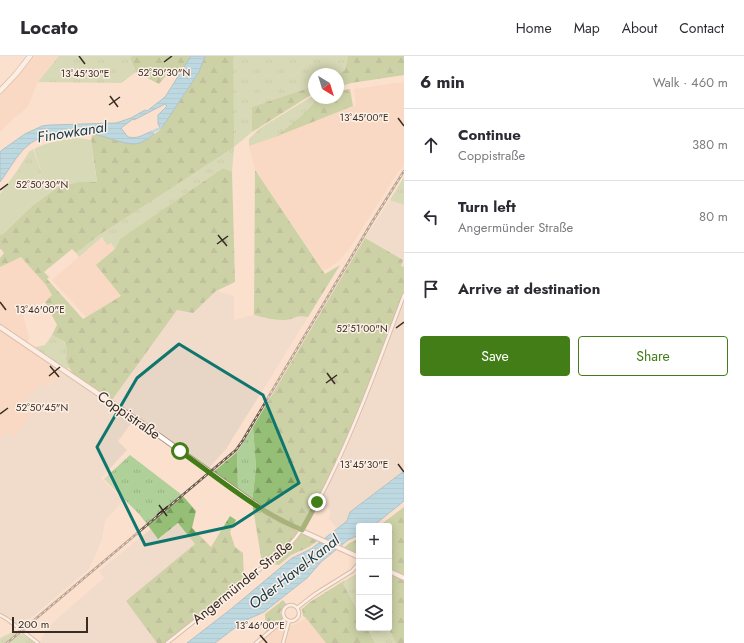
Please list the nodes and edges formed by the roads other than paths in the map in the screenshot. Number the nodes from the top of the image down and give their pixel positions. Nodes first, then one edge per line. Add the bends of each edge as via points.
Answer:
1 (30, 56) edge
2 (0, 91) edge
3 (404, 295) edge
4 (0, 327) edge
5 (302, 530) junction
6 (356, 556) edge
7 (356, 566) edge
8 (392, 572) edge
9 (404, 578) edge
10 (297, 608) junction
11 (0, 615) edge
12 (285, 619) junction
13 (289, 622) junction
14 (38, 643) edge
15 (167, 643) edge
16 (256, 643) edge
17 (283, 643) edge

1 - 2 main road
3 - 5 street, Angermünder Straße via 350,437
4 - 5 main road, Coppistraße via 137,420 262,510
5 - 6 main road, Coppistraße
5 - 15 street, Angermünder Straße via 284,550
7 - 10 street
8 - 9 main road
10 - 12 street via 293,605 285,607 282,612
10 - 13 street via 298,618
11 - 14 street
12 - 13 street
12 - 16 street
13 - 17 street

